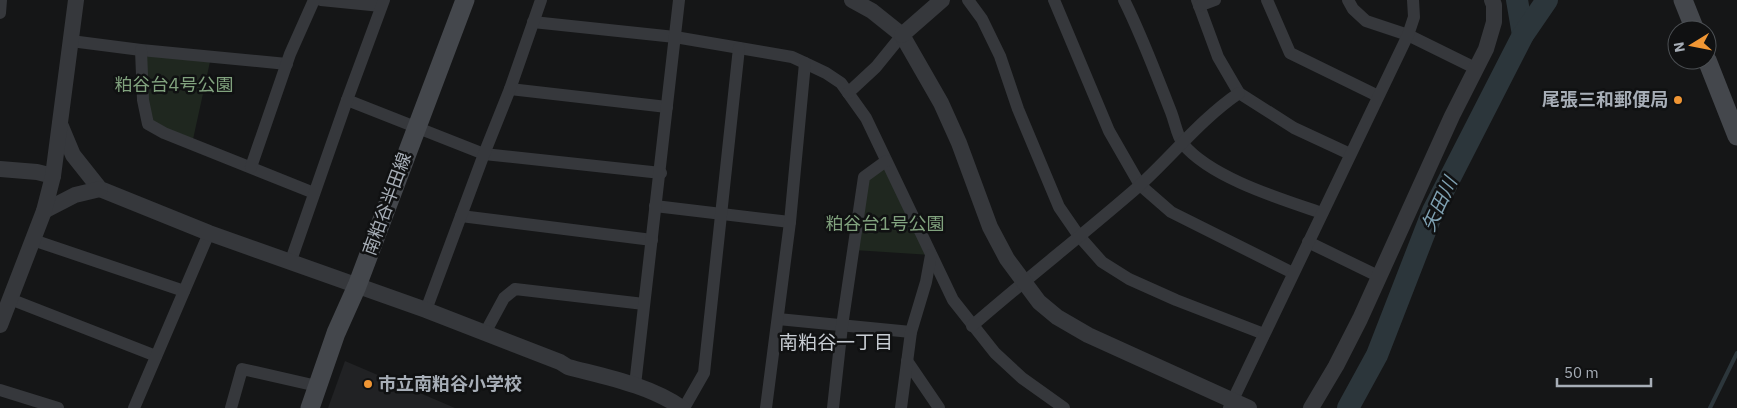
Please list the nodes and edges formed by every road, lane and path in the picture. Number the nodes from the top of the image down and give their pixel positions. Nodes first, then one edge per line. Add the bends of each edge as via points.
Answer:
1 (1, 0) edge
2 (76, 0) edge
3 (314, 0) edge
4 (321, 0) edge
5 (465, 0) edge
6 (541, 0) edge
7 (680, 0) edge
8 (852, 0) edge
9 (942, 0) edge
10 (968, 0) edge
11 (1054, 0) edge
12 (1124, 0) edge
13 (1215, 0) edge
14 (1267, 0) edge
15 (1348, 0) edge
16 (1413, 0) edge
17 (1492, 0) edge
18 (1683, 0) edge
19 (383, 3) edge
20 (1198, 3) edge
21 (0, 13) edge
22 (1691, 20) edge
23 (533, 22) junction
24 (902, 35) junction
25 (1408, 35) junction
26 (675, 38) junction
27 (70, 41) junction
28 (739, 48) junction
29 (141, 50) junction
30 (805, 63) junction
31 (287, 64) junction
32 (1477, 69) junction
33 (1711, 70) edge
34 (510, 89) junction
35 (848, 93) junction
36 (1239, 93) junction
37 (1378, 96) junction
38 (347, 100) junction
39 (667, 107) junction
40 (60, 124) junction
41 (416, 126) junction
42 (1737, 136) edge
43 (1181, 142) junction
44 (484, 154) junction
45 (1350, 154) junction
46 (886, 161) junction
47 (251, 167) junction
48 (0, 169) edge
49 (661, 172) junction
50 (53, 176) junction
51 (1140, 185) junction
52 (100, 189) junction
53 (314, 193) junction
54 (655, 206) junction
55 (44, 210) junction
56 (1322, 213) junction
57 (720, 214) junction
58 (461, 216) junction
59 (790, 222) junction
60 (209, 233) junction
61 (1079, 236) junction
62 (33, 240) junction
63 (652, 240) junction
64 (1308, 242) junction
65 (931, 255) junction
66 (290, 263) junction
67 (1293, 274) junction
68 (1378, 276) junction
69 (1022, 282) junction
70 (357, 286) junction
71 (184, 291) junction
72 (10, 298) junction
73 (644, 304) junction
74 (426, 310) junction
75 (778, 318) junction
76 (0, 325) edge
77 (842, 326) junction
78 (972, 326) junction
79 (911, 332) junction
80 (485, 333) junction
81 (1264, 334) junction
82 (156, 356) junction
83 (907, 361) junction
84 (636, 385) junction
85 (317, 386) junction
86 (0, 390) edge
87 (1231, 404) edge
88 (677, 406) edge
89 (58, 408) edge
90 (134, 408) edge
91 (230, 408) edge
92 (310, 408) edge
93 (766, 408) edge
94 (833, 408) edge
95 (901, 408) edge
96 (938, 408) edge
97 (1064, 408) edge
98 (1249, 408) edge
99 (1311, 408) edge

1 - 21 street
2 - 27 street
3 - 31 street
4 - 19 street
5 - 41 main road, 南粕谷半田線
6 - 23 street
7 - 26 street
8 - 24 street via 872,10
9 - 24 street
10 - 61 street via 997,49 1059,207
11 - 51 street via 1109,131
12 - 43 street via 1140,31
13 - 20 street
14 - 37 street via 1290,53
15 - 25 street via 1352,9 1366,21
16 - 25 street via 1414,17
17 - 32 street via 1494,22
18 - 22 main road
19 - 38 street
20 - 36 street via 1218,57
23 - 26 street
23 - 34 street
24 - 35 street
24 - 69 street via 941,103 990,227
25 - 32 street
25 - 37 street
26 - 28 street
26 - 39 street
27 - 29 street
27 - 40 street
28 - 30 street
28 - 57 street
29 - 31 street
29 - 47 street via 143,100 148,124 164,134
30 - 35 street via 841,83
30 - 59 street
31 - 47 street
32 - 68 street
33 - 42 main road
34 - 39 street
34 - 44 street
35 - 46 street via 866,118
36 - 43 street
36 - 45 street via 1294,128
37 - 45 street
38 - 41 street
38 - 53 street
39 - 49 street
40 - 50 street
40 - 52 street via 73,156
41 - 44 street
41 - 70 main road, 南粕谷半田線
43 - 51 street
43 - 56 street via 1204,164 1218,172
44 - 49 street
44 - 58 street
45 - 56 street
46 - 65 street
46 - 77 street via 864,177
47 - 53 street
48 - 50 street
49 - 54 street
50 - 55 street
51 - 61 street
51 - 67 street via 1171,212
52 - 55 street via 75,195
52 - 60 street
53 - 66 street
54 - 57 street
54 - 63 street
55 - 62 street
56 - 64 street
57 - 59 street
57 - 88 street via 704,373
58 - 63 street
58 - 74 street
59 - 75 street
60 - 66 street
60 - 71 street
61 - 69 street
61 - 81 street via 1102,262 1129,279
62 - 71 street
62 - 72 street
63 - 73 street
64 - 67 street
64 - 68 street
65 - 78 street via 953,300
65 - 79 street
66 - 70 street
67 - 81 street
68 - 99 street via 1360,319
69 - 78 street
69 - 87 street via 1057,317
70 - 74 street
70 - 85 main road, 南粕谷半田線
71 - 82 street
72 - 76 street
72 - 82 street
73 - 80 street via 515,290 504,298
73 - 84 street
74 - 80 street
75 - 77 street
75 - 93 street
77 - 79 street
77 - 94 street
78 - 97 street via 994,353 1022,378
79 - 83 street
80 - 84 street via 568,367
81 - 87 street
82 - 90 street
83 - 95 street
83 - 96 street
84 - 88 street
85 - 91 street via 242,370
85 - 92 main road, 南粕谷半田線
86 - 89 street
87 - 98 street

